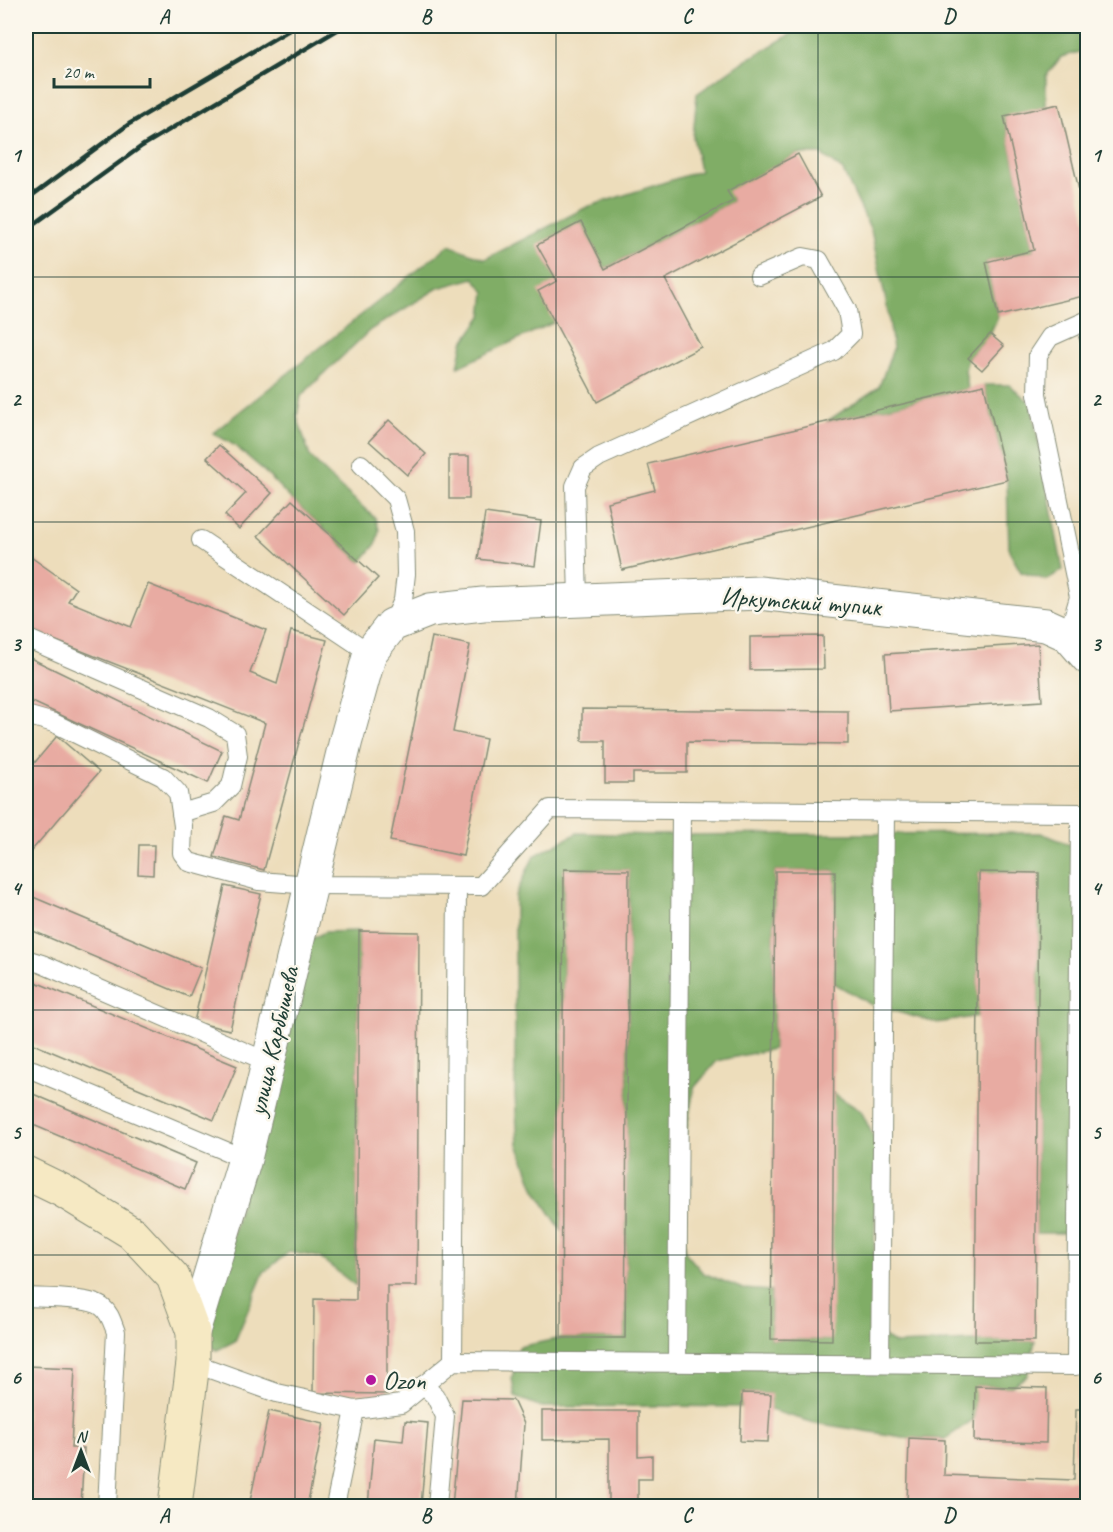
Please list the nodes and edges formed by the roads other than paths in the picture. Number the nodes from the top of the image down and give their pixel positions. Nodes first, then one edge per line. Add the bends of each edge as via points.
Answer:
1 (759, 276) dead end
2 (1088, 320) edge
3 (361, 464) dead end
4 (201, 540) dead end
5 (1083, 597) edge
6 (578, 600) junction
7 (392, 625) junction
8 (26, 638) edge
9 (1078, 646) edge
10 (370, 654) junction
11 (26, 716) edge
12 (681, 810) junction
13 (885, 812) junction
14 (181, 813) junction
15 (1084, 813) edge
16 (310, 885) junction
17 (457, 886) junction
18 (26, 959) edge
19 (268, 1062) junction
20 (33, 1070) dead end
21 (245, 1159) junction
22 (26, 1173) edge
23 (26, 1297) edge
24 (193, 1348) junction
25 (453, 1361) junction
26 (677, 1362) junction
27 (880, 1364) junction
28 (1082, 1367) edge
29 (423, 1385) junction
30 (355, 1410) junction
31 (107, 1506) edge
32 (175, 1506) edge
33 (335, 1506) edge
34 (437, 1506) edge

1 - 6 lane via 803,257 819,260 847,310 851,334 834,351 599,457 583,468 574,486
2 - 5 lane via 1050,337 1038,355 1038,394
3 - 7 lane via 396,499 405,531 403,600
4 - 10 lane
5 - 9 lane
6 - 7 street, Иркутский тупик via 430,610
6 - 9 street, Иркутский тупик via 759,593 1046,625
7 - 10 street, улица Карбышева
8 - 14 lane via 209,718 235,734 238,756 231,786 214,802
10 - 16 street, улица Карбышева
11 - 14 lane via 54,723 164,777 178,793
12 - 13 lane
12 - 17 lane via 550,809 481,886
12 - 26 lane
13 - 15 lane
13 - 27 lane
14 - 16 lane via 182,853 189,862 260,881
15 - 28 lane
16 - 17 lane
16 - 19 street, улица Карбышева
17 - 25 lane
18 - 19 lane
19 - 21 street, улица Карбышева
20 - 21 lane
21 - 24 street, улица Карбышева
22 - 24 main road via 132,1233 173,1277
23 - 31 lane via 89,1301 110,1315 116,1332
24 - 30 lane via 277,1393
24 - 32 main road, улица Карбышева
25 - 26 lane
25 - 29 lane
26 - 27 lane
27 - 28 lane
29 - 30 lane via 401,1404
29 - 34 lane via 435,1396 445,1416
30 - 33 lane

